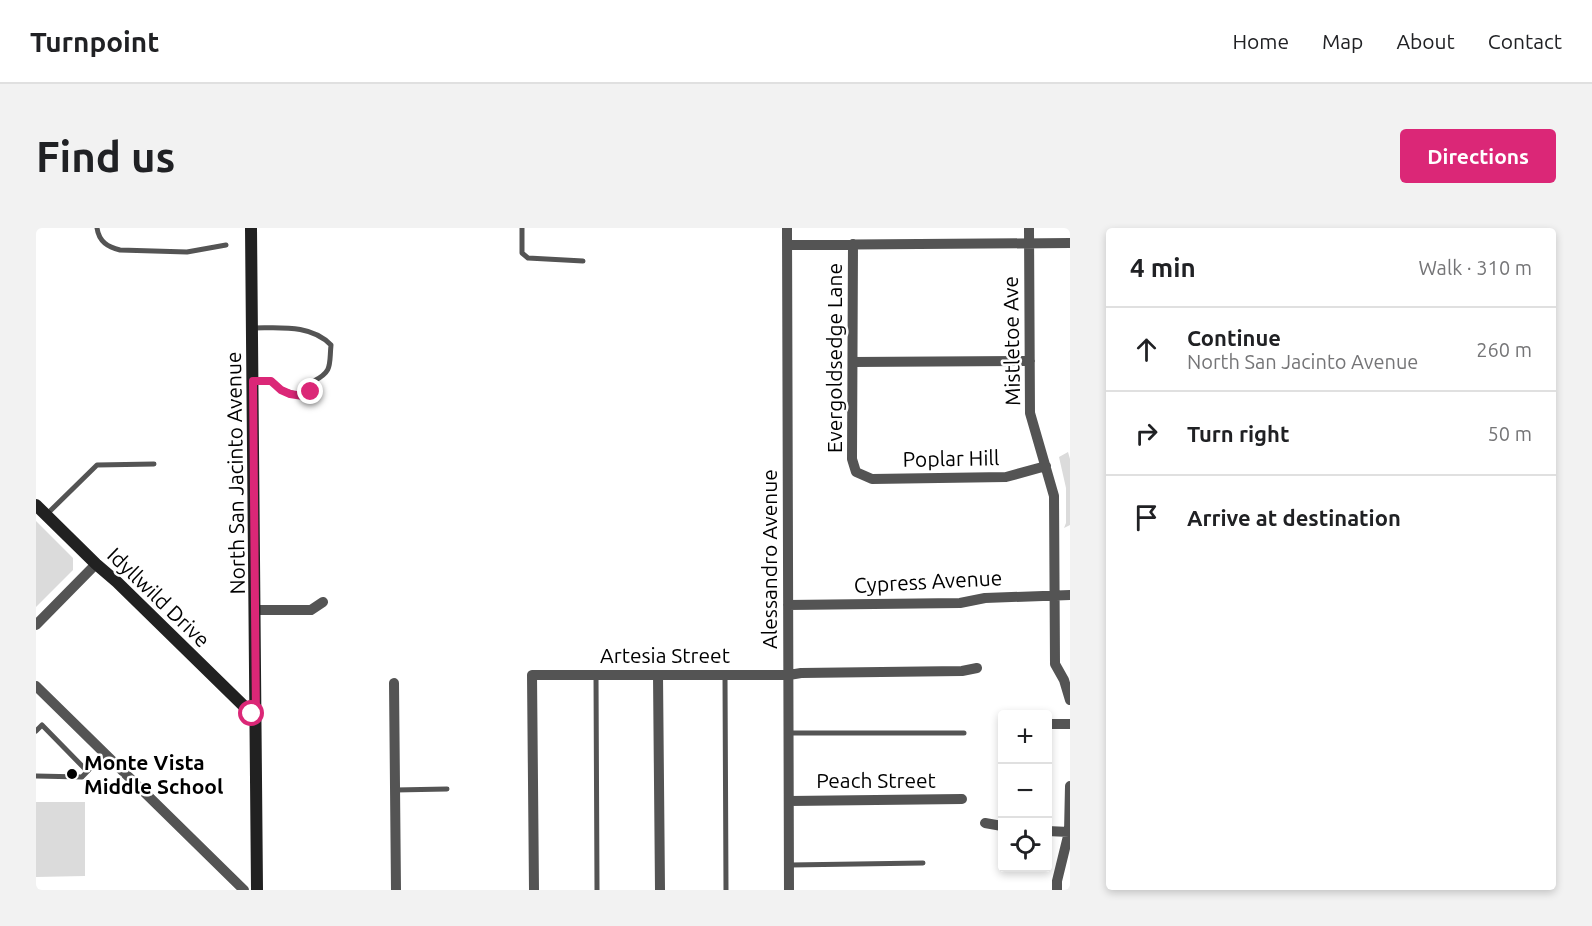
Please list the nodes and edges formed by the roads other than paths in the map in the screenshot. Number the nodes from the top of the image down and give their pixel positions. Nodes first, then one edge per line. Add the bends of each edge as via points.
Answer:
1 (97, 228) edge
2 (251, 228) edge
3 (522, 228) edge
4 (788, 228) edge
5 (1029, 228) edge
6 (1029, 243) junction
7 (1070, 243) edge
8 (853, 244) junction
9 (226, 245) dead end
10 (788, 245) junction
11 (583, 261) dead end
12 (253, 328) junction
13 (1030, 361) junction
14 (853, 362) junction
15 (253, 381) junction
16 (154, 464) dead end
17 (1046, 466) junction
18 (856, 472) joint
19 (36, 506) edge
20 (46, 515) junction
21 (96, 564) junction
22 (1054, 595) junction
23 (1070, 595) edge
24 (323, 602) dead end
25 (788, 605) junction
26 (256, 610) junction
27 (36, 625) edge
28 (977, 668) dead end
29 (596, 675) junction
30 (658, 675) junction
31 (725, 675) junction
32 (789, 675) junction
33 (1067, 679) edge
34 (394, 683) dead end
35 (36, 686) edge
36 (1070, 700) edge
37 (256, 718) junction
38 (1052, 724) edge
39 (1070, 724) edge
40 (36, 731) edge
41 (790, 733) junction
42 (964, 733) dead end
43 (105, 753) junction
44 (87, 771) junction
45 (36, 776) edge
46 (1070, 786) edge
47 (447, 789) dead end
48 (396, 790) junction
49 (962, 799) dead end
50 (790, 801) junction
51 (985, 823) dead end
52 (998, 825) edge
53 (1052, 831) edge
54 (1069, 831) edge
55 (923, 864) dead end
56 (790, 865) junction
57 (243, 890) edge
58 (257, 890) edge
59 (396, 890) edge
60 (534, 890) edge
61 (597, 890) edge
62 (660, 890) edge
63 (726, 890) edge
64 (789, 890) edge
65 (1057, 890) edge

1 - 9 lane via 102,242 120,250 187,252
2 - 12 street, North San Jacinto Avenue
3 - 11 lane via 522,253 528,258
4 - 10 street, Alessandro Avenue
5 - 6 street, Mistletoe Ave
6 - 7 street
6 - 8 street
6 - 13 street, Mistletoe Ave
8 - 10 street
8 - 14 street, Evergoldsedge Lane
10 - 25 street, Alessandro Avenue
12 - 15 street, North San Jacinto Avenue
12 - 15 lane via 307,330 331,345 330,369 303,396 281,390 271,381
13 - 14 street
13 - 17 street, Mistletoe Ave via 1030,413
14 - 18 street, Evergoldsedge Lane via 852,459
15 - 26 street, North San Jacinto Avenue
16 - 20 lane via 97,465
17 - 18 street, Poplar Hill via 1006,477 872,479
17 - 22 street, Mistletoe Ave via 1054,496
19 - 20 street, Idyllwild Drive
20 - 21 street, Idyllwild Drive
21 - 27 street
21 - 37 street, Idyllwild Drive
22 - 23 street, Cypress Avenue
22 - 25 street, Cypress Avenue via 960,603
22 - 33 street, Mistletoe Ave via 1055,664
24 - 26 street via 311,610
25 - 32 street, Alessandro Avenue
26 - 37 street, North San Jacinto Avenue
28 - 32 street, Artesia Street
29 - 30 street, Artesia Street
29 - 60 street, Artesia Street via 532,675
29 - 61 lane
30 - 31 street, Artesia Street
30 - 62 street
31 - 32 street, Artesia Street
31 - 63 lane
32 - 41 street, Alessandro Avenue
33 - 36 street, Mistletoe Ave
34 - 48 street
35 - 43 street
37 - 58 street, North San Jacinto Avenue
38 - 39 street
40 - 44 lane via 42,725
41 - 42 lane
41 - 50 street, Alessandro Avenue
43 - 44 lane
43 - 57 street
44 - 45 lane via 82,777
46 - 54 street
47 - 48 lane
48 - 59 street
49 - 50 street, Peach Street
50 - 56 street, Alessandro Avenue
51 - 52 street
53 - 54 street
54 - 65 street
55 - 56 lane
56 - 64 street, Alessandro Avenue

